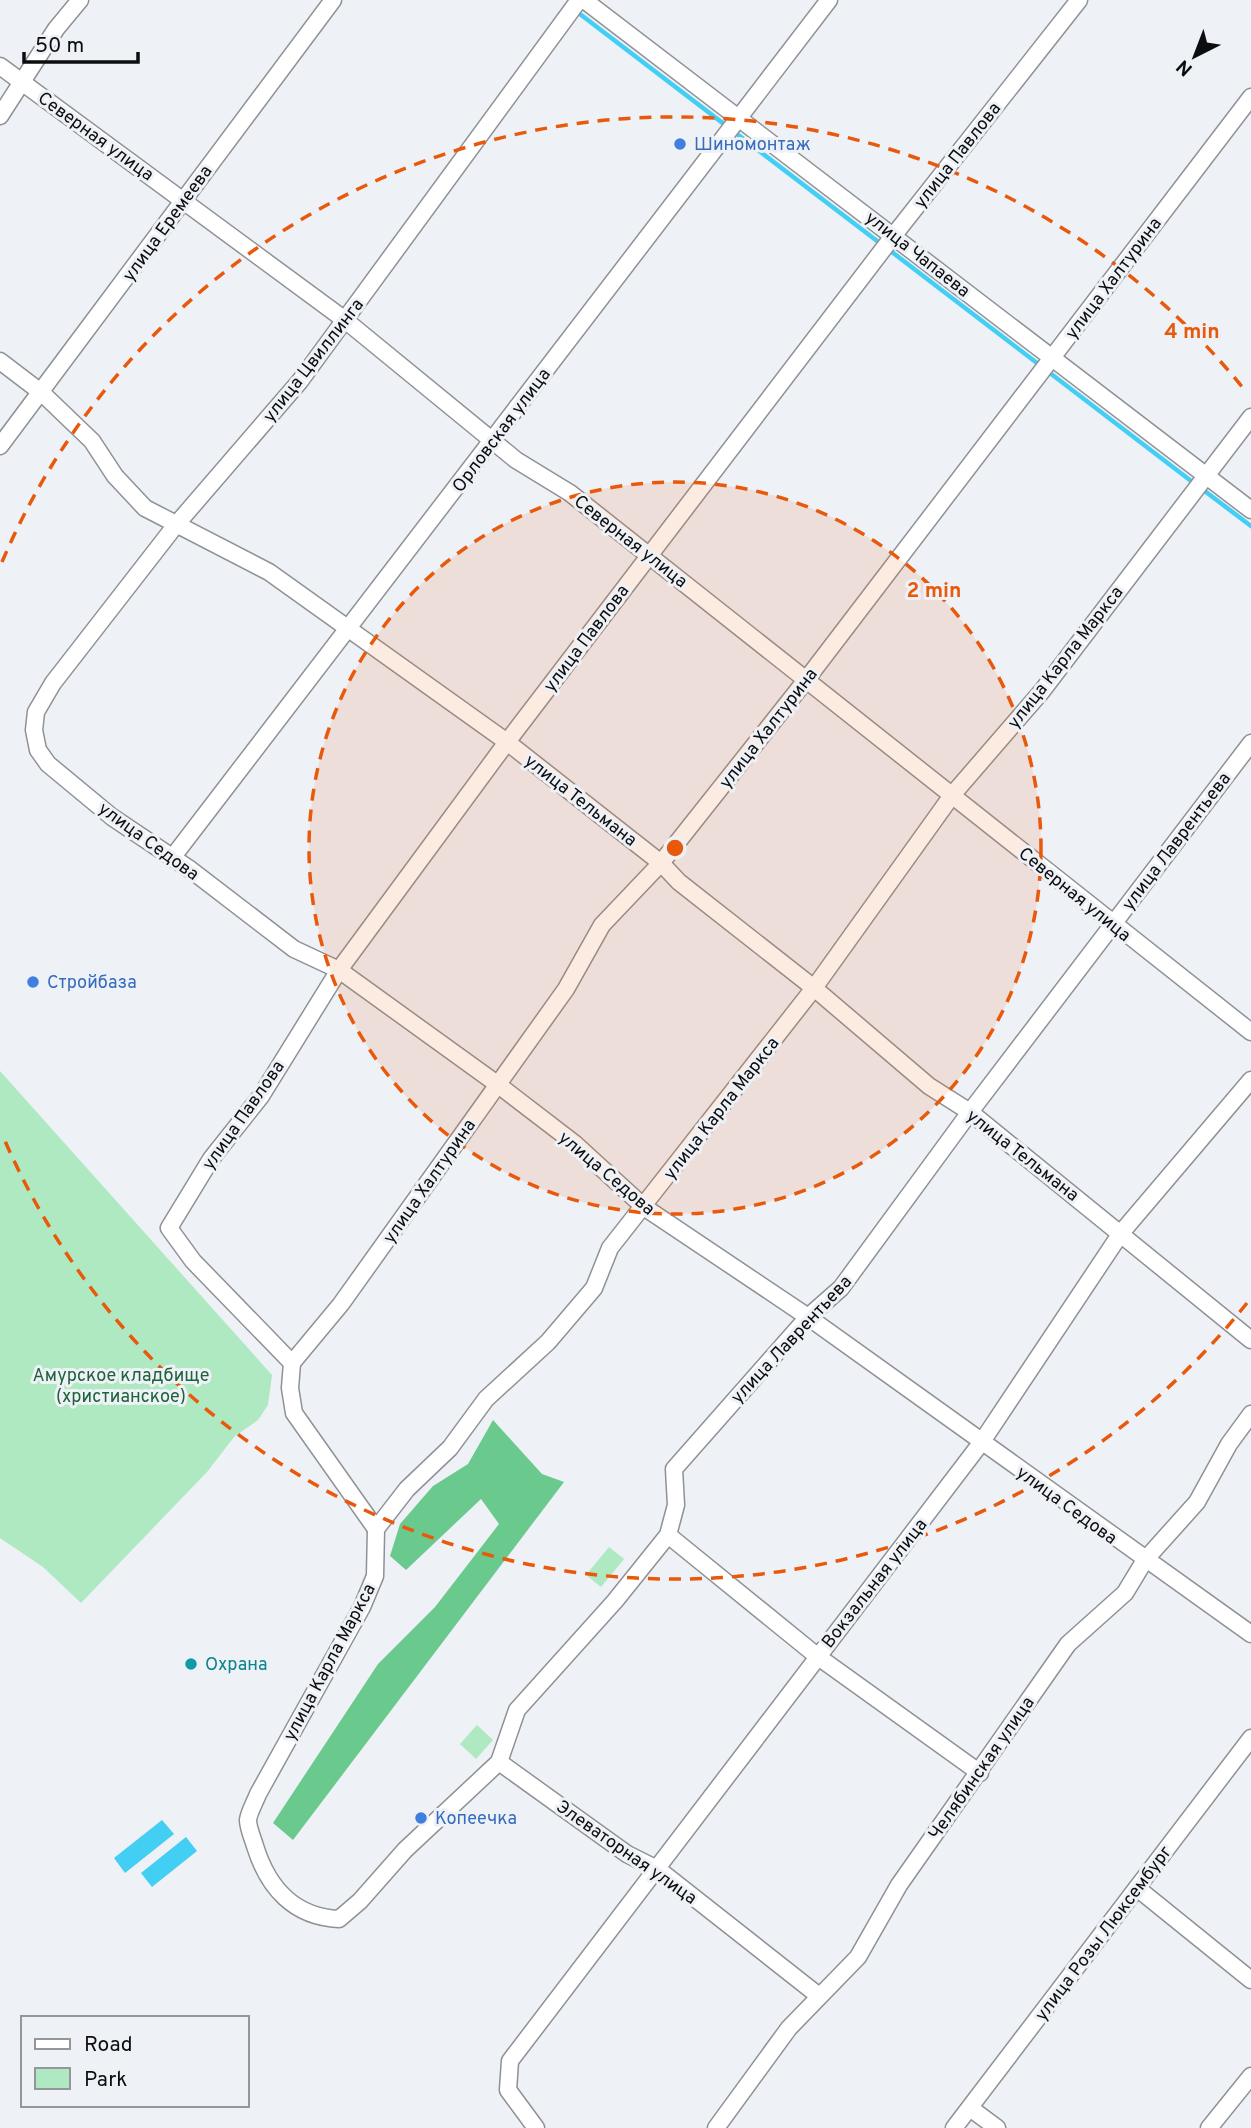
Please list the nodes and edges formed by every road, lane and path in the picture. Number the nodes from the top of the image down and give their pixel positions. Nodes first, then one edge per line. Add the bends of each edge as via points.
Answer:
1 (80, 0) edge
2 (333, 0) edge
3 (582, 0) edge
4 (829, 0) edge
5 (1079, 0) edge
6 (0, 66) edge
7 (22, 82) junction
8 (1251, 97) edge
9 (0, 116) edge
10 (740, 116) junction
11 (183, 200) junction
12 (894, 235) junction
13 (345, 320) junction
14 (1052, 358) junction
15 (0, 361) edge
16 (42, 393) junction
17 (1251, 416) edge
18 (493, 440) junction
19 (0, 446) edge
20 (1205, 475) junction
21 (1251, 510) edge
22 (175, 526) junction
23 (648, 555) junction
24 (348, 630) junction
25 (806, 680) junction
26 (36, 712) joint
27 (507, 742) junction
28 (1251, 743) edge
29 (953, 794) junction
30 (172, 858) junction
31 (661, 863) junction
32 (1112, 925) junction
33 (339, 970) junction
34 (814, 988) junction
35 (1251, 1032) edge
36 (1251, 1080) edge
37 (497, 1084) junction
38 (970, 1112) junction
39 (644, 1207) junction
40 (1121, 1233) junction
41 (808, 1317) junction
42 (1251, 1340) edge
43 (292, 1363) junction
44 (1251, 1414) edge
45 (981, 1443) junction
46 (376, 1529) junction
47 (668, 1535) junction
48 (1145, 1560) junction
49 (1251, 1634) edge
50 (817, 1656) junction
51 (1251, 1738) edge
52 (499, 1762) junction
53 (980, 1773) junction
54 (659, 1870) junction
55 (1137, 1888) junction
56 (339, 1919) joint
57 (1251, 1980) edge
58 (819, 1996) junction
59 (1251, 2076) edge
60 (970, 2108) junction
61 (536, 2128) edge
62 (716, 2128) edge
63 (954, 2128) edge
64 (997, 2128) edge
65 (1209, 2128) edge

1 - 7 street
2 - 11 street, улица Еремеева
3 - 10 street, улица Чапаева
3 - 13 street, улица Цвиллинга
4 - 10 street, Орловская улица
5 - 12 street, улица Павлова
6 - 7 street, Северная улица
7 - 9 street
7 - 11 street, Северная улица
8 - 14 street, улица Халтурина
10 - 12 street, улица Чапаева
10 - 18 street, Орловская улица
11 - 13 street, Северная улица
11 - 16 street, улица Еремеева
12 - 14 street, улица Чапаева
12 - 23 street, улица Павлова
13 - 18 street, Северная улица
13 - 22 street, улица Цвиллинга via 300,381
14 - 20 street, улица Чапаева
14 - 25 street, улица Халтурина
15 - 16 street, улица Тельмана
16 - 19 street, улица Еремеева
16 - 22 street, улица Тельмана via 92,441 115,476 145,508
17 - 20 street, улица Карла Маркса
18 - 23 street, Северная улица
18 - 24 street, Орловская улица
20 - 21 street, улица Чапаева
20 - 29 street, улица Карла Маркса via 1042,691
22 - 24 street, улица Тельмана via 269,572
22 - 26 street, улица Цвиллинга via 53,683
23 - 25 street, Северная улица
23 - 27 street, улица Павлова
24 - 27 street, улица Тельмана
24 - 30 street, Орловская улица
25 - 29 street, Северная улица
25 - 31 street, улица Халтурина
26 - 30 street, улица Седова via 36,740 48,764 112,817
27 - 31 street, улица Тельмана
27 - 33 street, улица Павлова
28 - 32 street, улица Лаврентьева
29 - 32 street, Северная улица
29 - 34 street, улица Карла Маркса
30 - 33 street, улица Седова via 294,949
31 - 34 street, улица Тельмана
31 - 37 street, улица Халтурина via 603,925 566,989
32 - 35 street, Северная улица
32 - 38 street, улица Лаврентьева
33 - 37 street, улица Седова
33 - 43 street, улица Павлова via 261,1096 211,1159 169,1228 192,1261
34 - 38 street, улица Тельмана via 929,1086
34 - 39 street, улица Карла Маркса
36 - 40 street, Вокзальная улица
37 - 39 street, улица Седова via 574,1143
37 - 43 street, улица Халтурина via 341,1304
38 - 40 street, улица Тельмана
38 - 41 street, улица Лаврентьева via 841,1288
39 - 41 street, улица Седова
39 - 46 street, улица Карла Маркса via 610,1248 594,1288 548,1342 486,1399 450,1448 407,1489
40 - 42 street, улица Тельмана
40 - 45 street, Вокзальная улица
41 - 45 street, улица Седова
41 - 47 street, улица Лаврентьева via 674,1469 676,1505
43 - 46 street via 294,1413
44 - 48 street, Челябинская улица via 1228,1444 1197,1502
45 - 48 street, улица Седова
45 - 50 street, Вокзальная улица
46 - 56 street, улица Карла Маркса via 375,1576 362,1608 258,1794 248,1821 275,1888 309,1915
47 - 50 street
47 - 52 street, улица Лаврентьева via 517,1710
48 - 49 street, улица Седова
48 - 53 street, Челябинская улица via 1125,1593 1068,1644
50 - 53 street
50 - 54 street, Вокзальная улица
51 - 55 street, улица Розы Люксембург
52 - 54 street, Элеваторная улица via 627,1854
52 - 56 street, улица Лаврентьева
53 - 58 street, Челябинская улица via 899,1885 858,1957
54 - 58 street, Элеваторная улица
54 - 61 street, Вокзальная улица via 510,2061 508,2090
55 - 57 street
55 - 60 street, улица Розы Люксембург
58 - 62 street, Челябинская улица via 789,2028
59 - 65 street
60 - 63 street, улица Розы Люксембург
60 - 64 street

